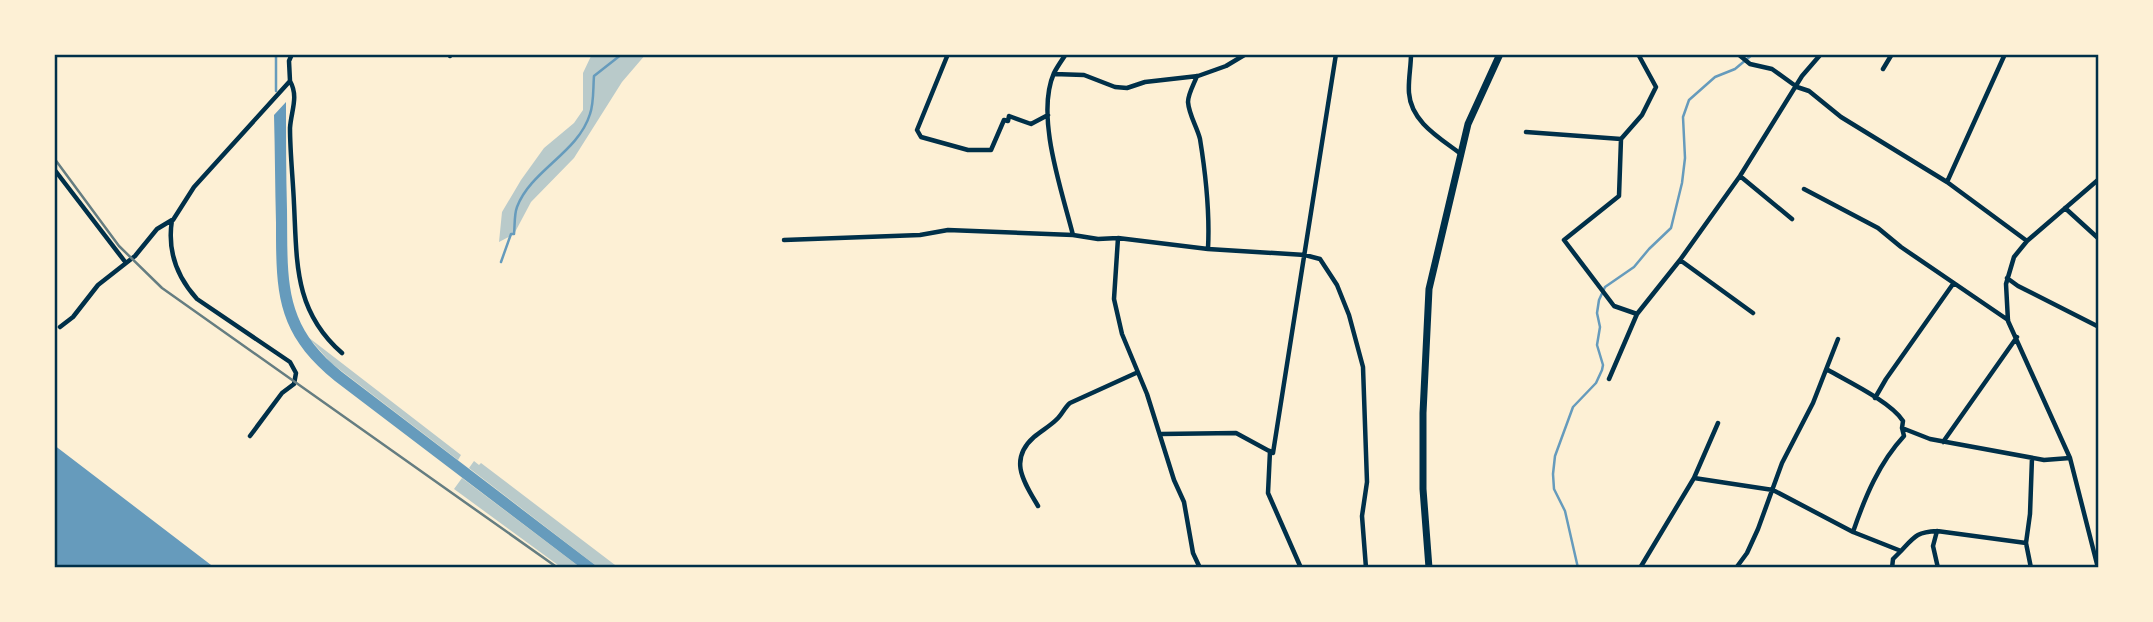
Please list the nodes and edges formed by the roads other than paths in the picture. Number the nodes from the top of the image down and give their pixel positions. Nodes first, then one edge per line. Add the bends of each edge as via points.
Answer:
1 (292, 54) edge
2 (948, 54) edge
3 (1066, 54) edge
4 (1246, 54) edge
5 (1336, 54) edge
6 (1411, 54) edge
7 (1500, 54) edge
8 (1638, 54) edge
9 (1821, 54) edge
10 (1892, 54) edge
11 (2005, 54) edge
12 (1739, 56) edge
13 (1883, 69) dead end
14 (1054, 74) junction
15 (1198, 76) junction
16 (290, 81) junction
17 (1797, 87) junction
18 (1048, 115) junction
19 (1527, 132) dead end
20 (1621, 139) junction
21 (1461, 154) junction
22 (54, 169) edge
23 (1740, 176) junction
24 (2099, 179) edge
25 (1947, 182) junction
26 (1804, 189) dead end
27 (2065, 208) junction
28 (1792, 219) dead end
29 (172, 220) junction
30 (1073, 235) junction
31 (1118, 238) junction
32 (2099, 239) edge
33 (784, 240) dead end
34 (2027, 241) junction
35 (1208, 249) junction
36 (1305, 255) junction
37 (1680, 260) junction
38 (126, 263) junction
39 (2006, 277) junction
40 (1953, 284) junction
41 (1754, 313) dead end
42 (1637, 314) junction
43 (2008, 321) junction
44 (60, 327) dead end
45 (2099, 327) edge
46 (2017, 337) junction
47 (1838, 339) dead end
48 (342, 353) dead end
49 (1828, 370) junction
50 (1136, 373) junction
51 (1609, 379) dead end
52 (1875, 398) junction
53 (1718, 423) dead end
54 (1902, 428) junction
55 (1161, 434) junction
56 (250, 436) dead end
57 (1943, 442) junction
58 (1273, 453) junction
59 (2032, 458) junction
60 (2070, 458) junction
61 (1694, 478) junction
62 (1773, 491) junction
63 (1038, 506) dead end
64 (1937, 531) junction
65 (1853, 532) junction
66 (2026, 543) junction
67 (1901, 551) junction
68 (2097, 561) edge
69 (1200, 568) edge
70 (1301, 568) edge
71 (1366, 568) edge
72 (1429, 568) edge
73 (1640, 568) edge
74 (1736, 568) edge
75 (1892, 568) edge
76 (1938, 568) edge
77 (2031, 568) edge
78 (2098, 568) edge

1 - 16 street
2 - 18 street via 917,130 921,136 968,150 991,150 1009,116 1031,124
3 - 14 street
4 - 15 street
5 - 36 street
6 - 21 street via 1413,110
7 - 21 highway via 1468,124
8 - 20 street via 1656,87 1642,115
9 - 17 street
10 - 13 street
11 - 25 street
12 - 17 street via 1772,69
14 - 15 street via 1084,75 1127,88
14 - 18 street
15 - 35 street via 1188,105 1206,168
16 - 29 street via 194,187
16 - 48 street via 295,96 290,130 299,285 315,321
17 - 23 street
17 - 25 street
18 - 30 street via 1049,139
19 - 20 street
20 - 42 street via 1619,196 1564,240 1614,306
21 - 72 highway via 1429,289 1423,489
22 - 38 street
23 - 28 street
23 - 37 street
24 - 27 street
25 - 34 street
26 - 40 street via 1878,228
27 - 32 street
27 - 34 street
29 - 38 street via 157,229
29 - 56 street via 173,258 191,292 295,369 294,384
30 - 31 street
30 - 33 street via 948,230 896,237
31 - 35 street
31 - 50 street via 1114,299
34 - 39 street
35 - 36 street
36 - 58 street
36 - 71 street via 1320,259 1337,285 1363,367
37 - 41 street
37 - 42 street
38 - 44 street via 98,285
39 - 43 street
39 - 45 street
40 - 43 street
40 - 52 street
42 - 51 street
43 - 46 street
46 - 57 street
46 - 60 street
47 - 49 street
49 - 52 street
49 - 62 street
50 - 55 street
50 - 63 street via 1070,403 1059,418 1031,439 1022,452 1021,478
52 - 54 street via 1901,417
53 - 61 street
54 - 57 street
54 - 65 street via 1904,436 1879,470
55 - 58 street via 1236,433
55 - 69 street via 1188,513 1193,554
57 - 59 street
58 - 70 street via 1268,493
59 - 60 street
59 - 66 street
60 - 68 street
61 - 62 street
61 - 73 street
62 - 65 street
62 - 74 street
64 - 66 street
64 - 67 street via 1917,534
64 - 76 street via 1933,546
65 - 67 street
66 - 77 street
67 - 75 street
68 - 78 street

